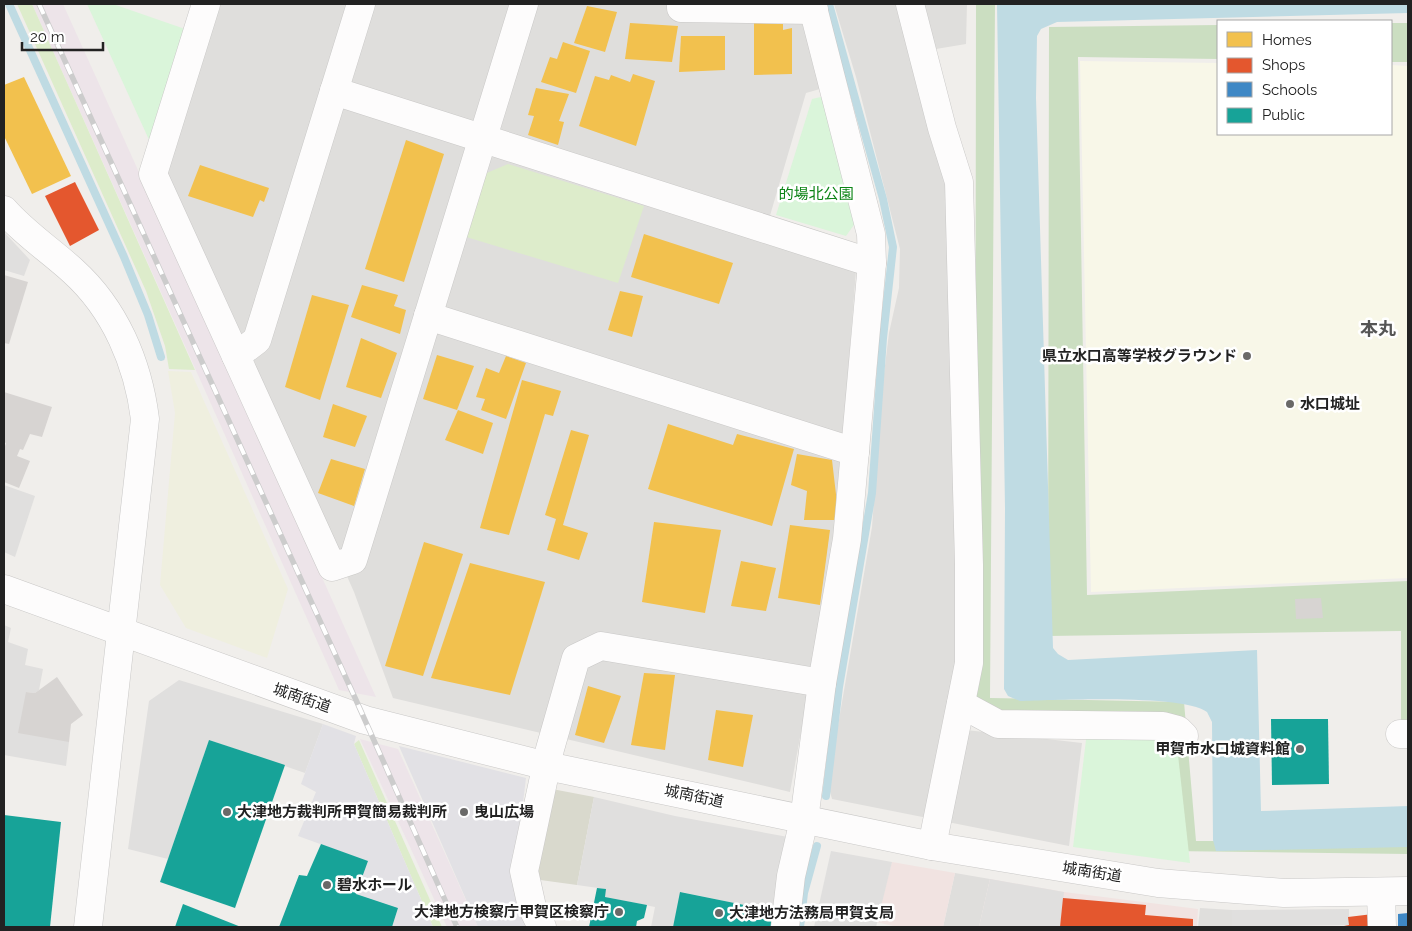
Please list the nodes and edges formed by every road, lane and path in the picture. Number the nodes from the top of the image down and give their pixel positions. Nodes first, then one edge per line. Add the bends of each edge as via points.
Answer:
1 (206, 4) edge
2 (361, 4) edge
3 (524, 4) edge
4 (681, 4) edge
5 (910, 4) edge
6 (813, 7) edge
7 (334, 91) junction
8 (482, 138) junction
9 (4, 210) edge
10 (872, 263) junction
11 (428, 316) junction
12 (236, 356) junction
13 (855, 452) junction
14 (4, 589) edge
15 (120, 631) junction
16 (822, 683) junction
17 (961, 704) junction
18 (1184, 736) dead end
19 (547, 766) junction
20 (804, 820) junction
21 (932, 846) junction
22 (1408, 891) edge
23 (1381, 892) junction
24 (88, 927) edge
25 (542, 927) edge
26 (785, 927) edge
27 (1382, 927) edge

1 - 12 street via 153,174
2 - 7 street
3 - 8 street
4 - 6 street via 681,8
5 - 17 street via 959,182 969,565 969,663
6 - 10 street via 871,234
7 - 8 street
7 - 12 street via 257,340
8 - 10 street
8 - 11 street
9 - 15 street via 74,272 113,318 142,390 145,419 130,568
10 - 13 street
11 - 12 street via 352,560 332,567
11 - 13 street
13 - 16 street via 847,539
14 - 15 street, 城南街道
15 - 19 street, 城南街道 via 365,720
15 - 24 street
16 - 19 street via 601,646 576,658
16 - 20 street
17 - 18 street via 998,724 1163,726 1178,730
17 - 21 street
19 - 20 street, 城南街道
19 - 25 street via 524,871 532,908
20 - 21 street, 城南街道
20 - 26 street via 791,876
21 - 23 street, 城南街道 via 1158,883 1284,893
22 - 23 street, 城南街道
23 - 27 street

